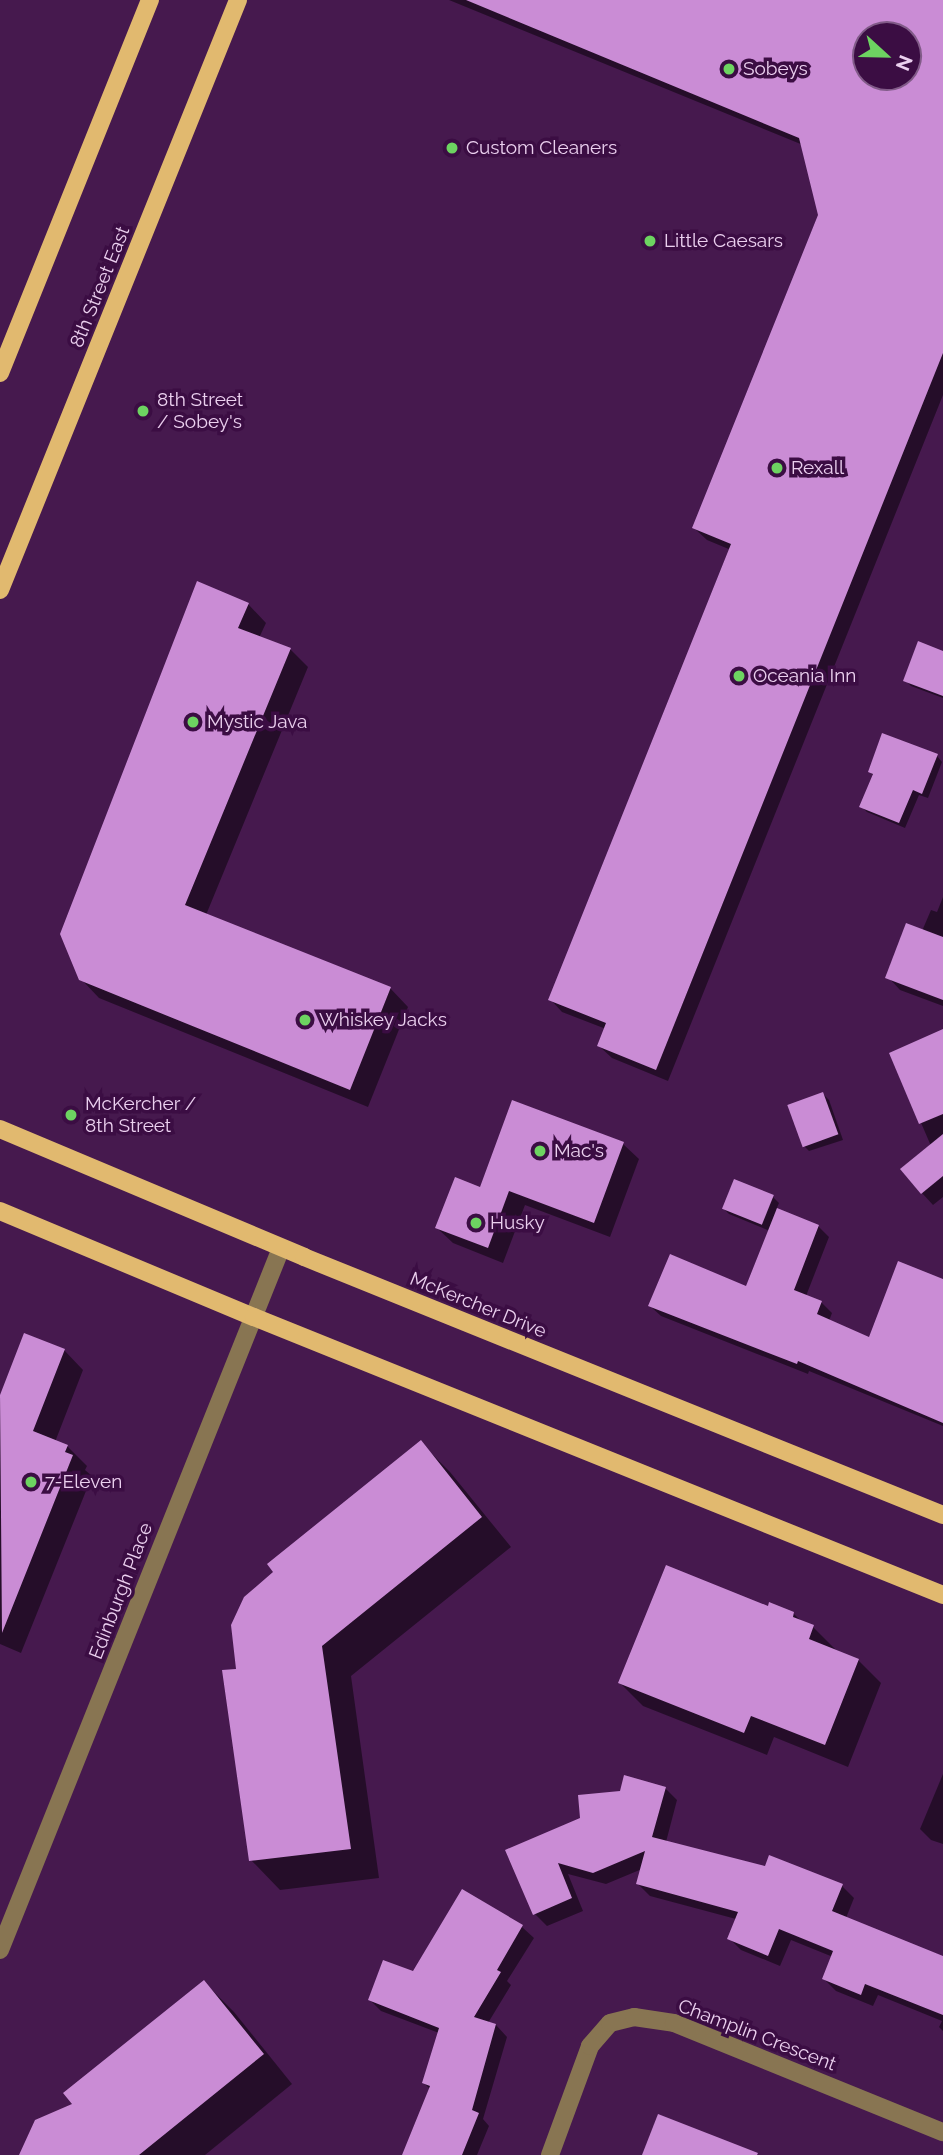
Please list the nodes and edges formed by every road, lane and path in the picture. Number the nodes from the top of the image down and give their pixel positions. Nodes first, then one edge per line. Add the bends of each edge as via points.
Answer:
1 (149, 0) edge
2 (238, 0) edge
3 (0, 373) edge
4 (0, 590) edge
5 (0, 1129) edge
6 (0, 1211) edge
7 (281, 1248) junction
8 (254, 1317) junction
9 (943, 1515) edge
10 (943, 1595) edge
11 (0, 1950) edge
12 (943, 2132) edge
13 (550, 2155) edge

1 - 3 main road
2 - 4 main road, 8th Street East
5 - 7 main road, McKercher Drive
6 - 8 main road
7 - 8 street, Edinburgh Place
7 - 9 main road, McKercher Drive
8 - 10 main road
8 - 11 street, Edinburgh Place
12 - 13 street, Champlin Crescent via 674,2023 634,2017 610,2023 590,2046

